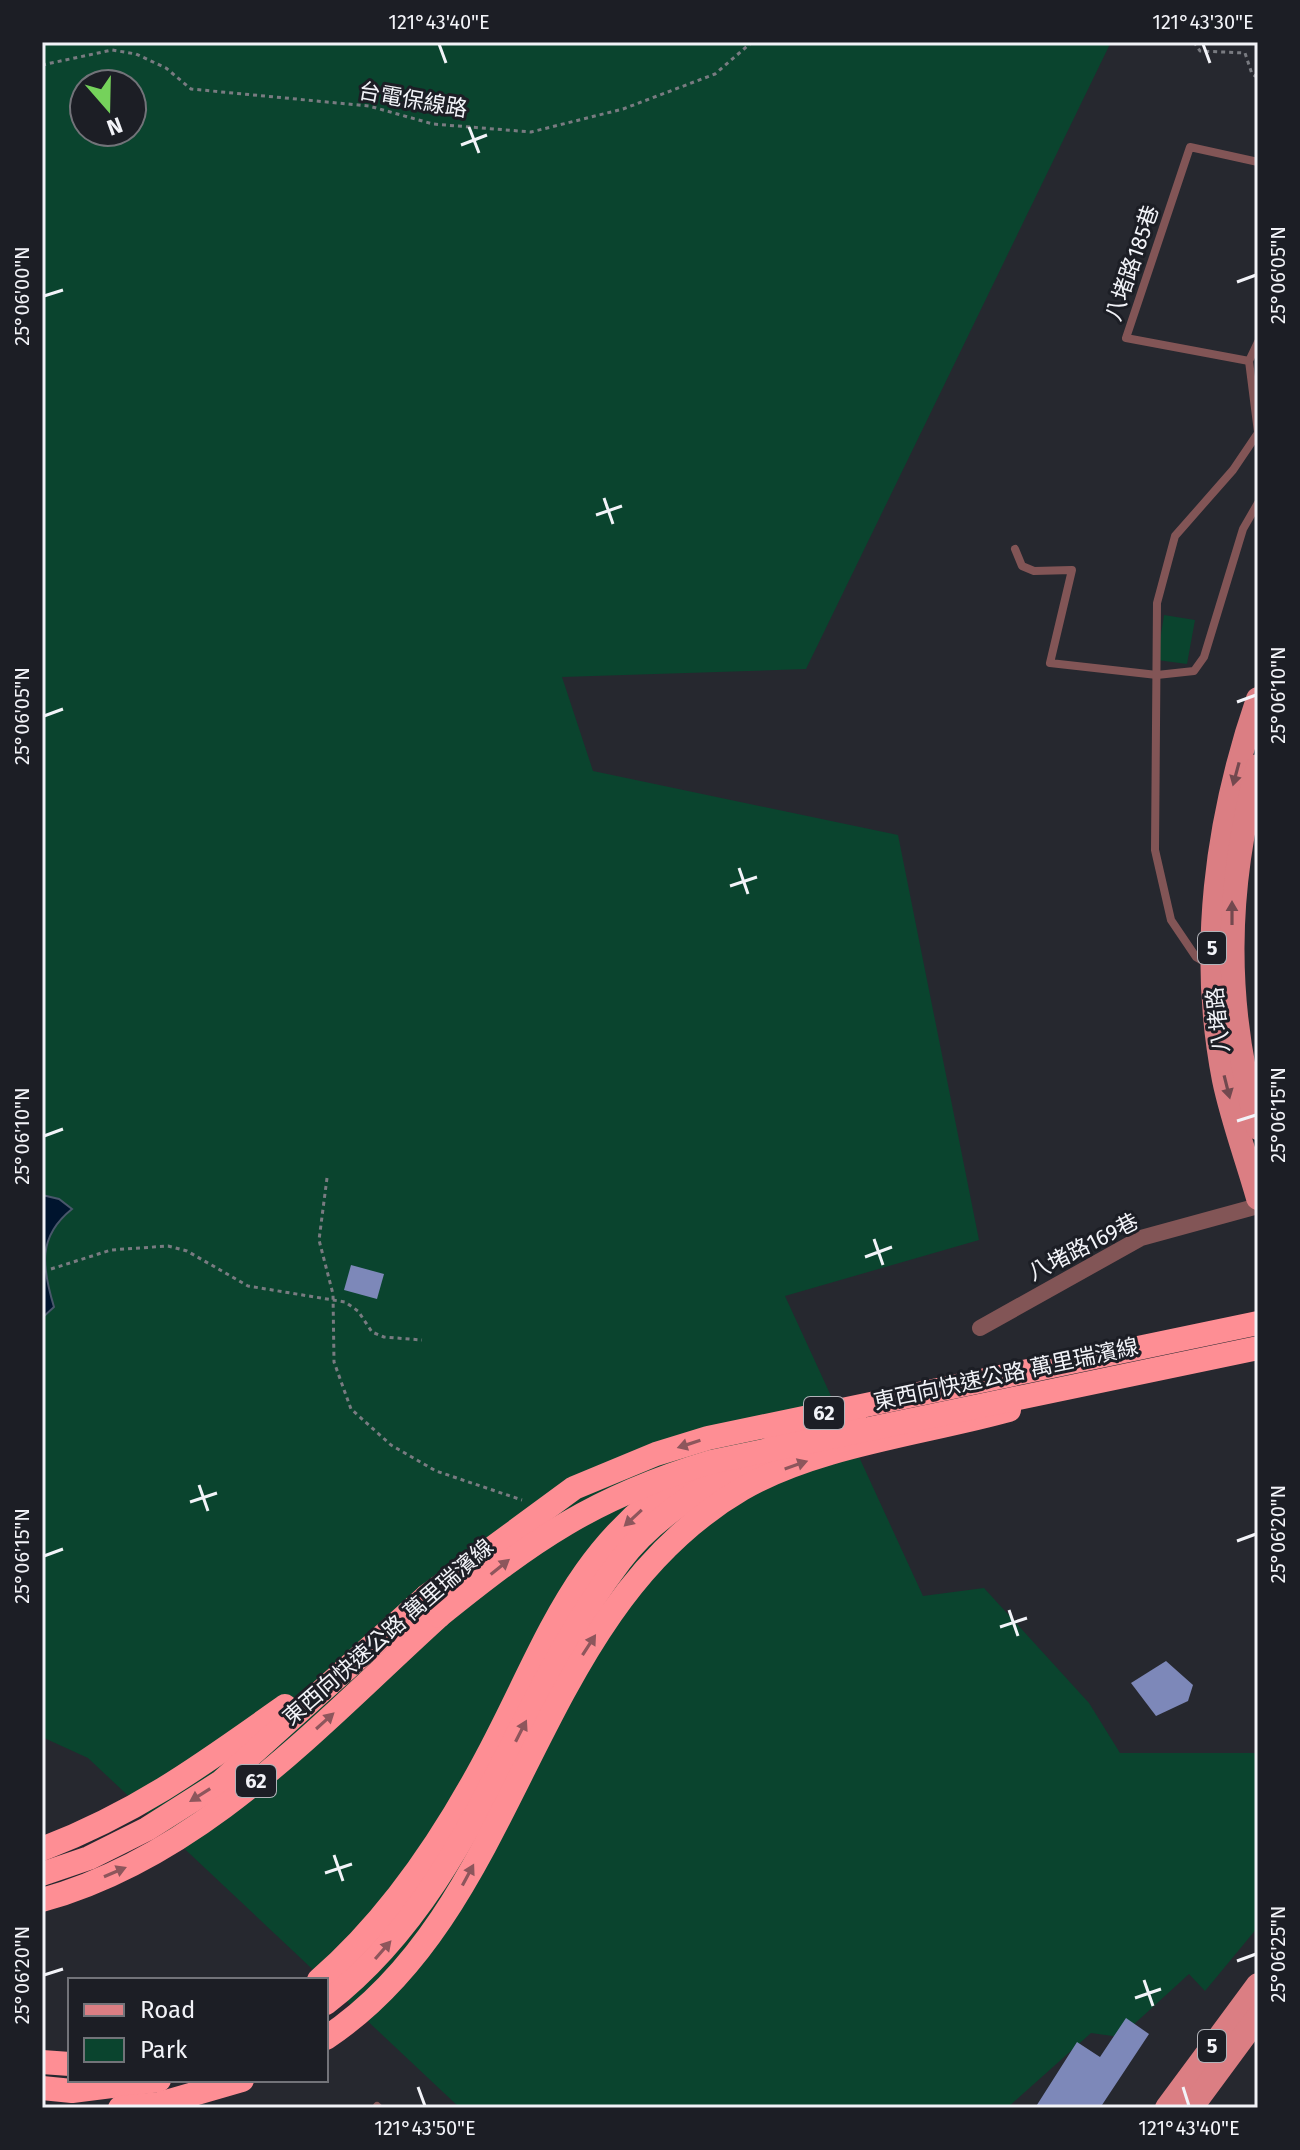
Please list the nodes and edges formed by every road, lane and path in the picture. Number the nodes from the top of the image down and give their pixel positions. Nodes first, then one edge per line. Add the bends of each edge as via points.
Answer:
1 (752, 42) edge
2 (1194, 42) edge
3 (42, 65) edge
4 (1258, 78) edge
5 (1258, 162) edge
6 (1258, 342) edge
7 (1249, 361) junction
8 (1258, 432) edge
9 (1258, 503) edge
10 (1015, 549) dead end
11 (1157, 675) junction
12 (1258, 699) edge
13 (1258, 766) edge
14 (1222, 966) junction
15 (1258, 1128) edge
16 (327, 1178) dead end
17 (1258, 1198) edge
18 (1258, 1206) edge
19 (51, 1269) dead end
20 (333, 1299) junction
21 (1258, 1311) edge
22 (1258, 1323) edge
23 (980, 1328) dead end
24 (1258, 1333) edge
25 (422, 1340) dead end
26 (1258, 1348) edge
27 (1166, 1366) junction
28 (847, 1408) junction
29 (532, 1504) dead end
30 (433, 1606) junction
31 (368, 1646) junction
32 (42, 1849) edge
33 (42, 1874) edge
34 (42, 1900) edge
35 (321, 1978) edge
36 (1258, 1985) edge
37 (328, 2001) edge
38 (1258, 2017) edge
39 (328, 2036) edge
40 (42, 2062) edge
41 (68, 2064) edge
42 (143, 2082) edge
43 (235, 2082) edge
44 (42, 2088) edge
45 (120, 2108) edge
46 (1167, 2108) edge
47 (1191, 2108) edge

1 - 3 path, 台電保線路 via 715,74 623,109 531,132 433,124 369,106 191,89 166,68 112,50
2 - 4 path via 1200,51 1245,53
5 - 7 lane, 八堵路185巷 via 1190,147 1126,338
6 - 7 lane
7 - 8 lane
8 - 11 lane via 1233,470 1175,536 1157,603
9 - 11 lane via 1243,529 1204,657 1194,671
10 - 11 lane via 1022,566 1034,571 1072,570 1050,663
11 - 14 lane via 1155,850 1171,920 1196,957
12 -> 14 main road, 八堵路 / 5 via 1232,788 1212,898
14 -> 13 main road, 八堵路 / 5
14 - 15 main road, 八堵路 / 5
14 -> 17 main road, 八堵路 / 5 via 1224,1079
16 - 20 path via 319,1240
18 - 23 street, 八堵路169巷 via 1141,1238
19 - 20 path via 111,1250 168,1246 187,1251 248,1286
20 - 25 path via 353,1306 372,1332
20 - 29 path via 334,1362 357,1417 436,1471
21 - 28 highway
22 -> 30 highway, 東西向快速公路 萬里瑞濱線 / 62, bridge via 708,1438 656,1454 574,1488
24 - 28 highway
26 - 27 highway, 東西向快速公路 萬里瑞濱線 / 62, bridge
30 -> 27 highway, 東西向快速公路 萬里瑞濱線 / 62, bridge via 548,1532 660,1478 711,1462
39 -> 27 highway, bridge via 400,1971 459,1891 585,1651 635,1579 669,1542 757,1481 814,1459
28 -> 35 highway via 793,1416 745,1440 672,1485 609,1541 560,1607 478,1774 409,1883 356,1948
37 -> 28 highway via 364,1971 414,1914 475,1821 573,1631 621,1559 660,1520 735,1469
30 - 31 highway, 東西向快速公路 萬里瑞濱線 / 62
34 -> 30 highway, 東西向快速公路 萬里瑞濱線 / 62 via 125,1869 215,1815 290,1752
31 - 32 highway via 172,1787
31 -> 33 highway, 東西向快速公路 萬里瑞濱線 / 62 via 221,1782 147,1829
36 - 46 main road, 5
38 - 47 main road, 5
40 - 41 highway
42 - 44 highway via 72,2091
43 - 45 highway via 159,2104

